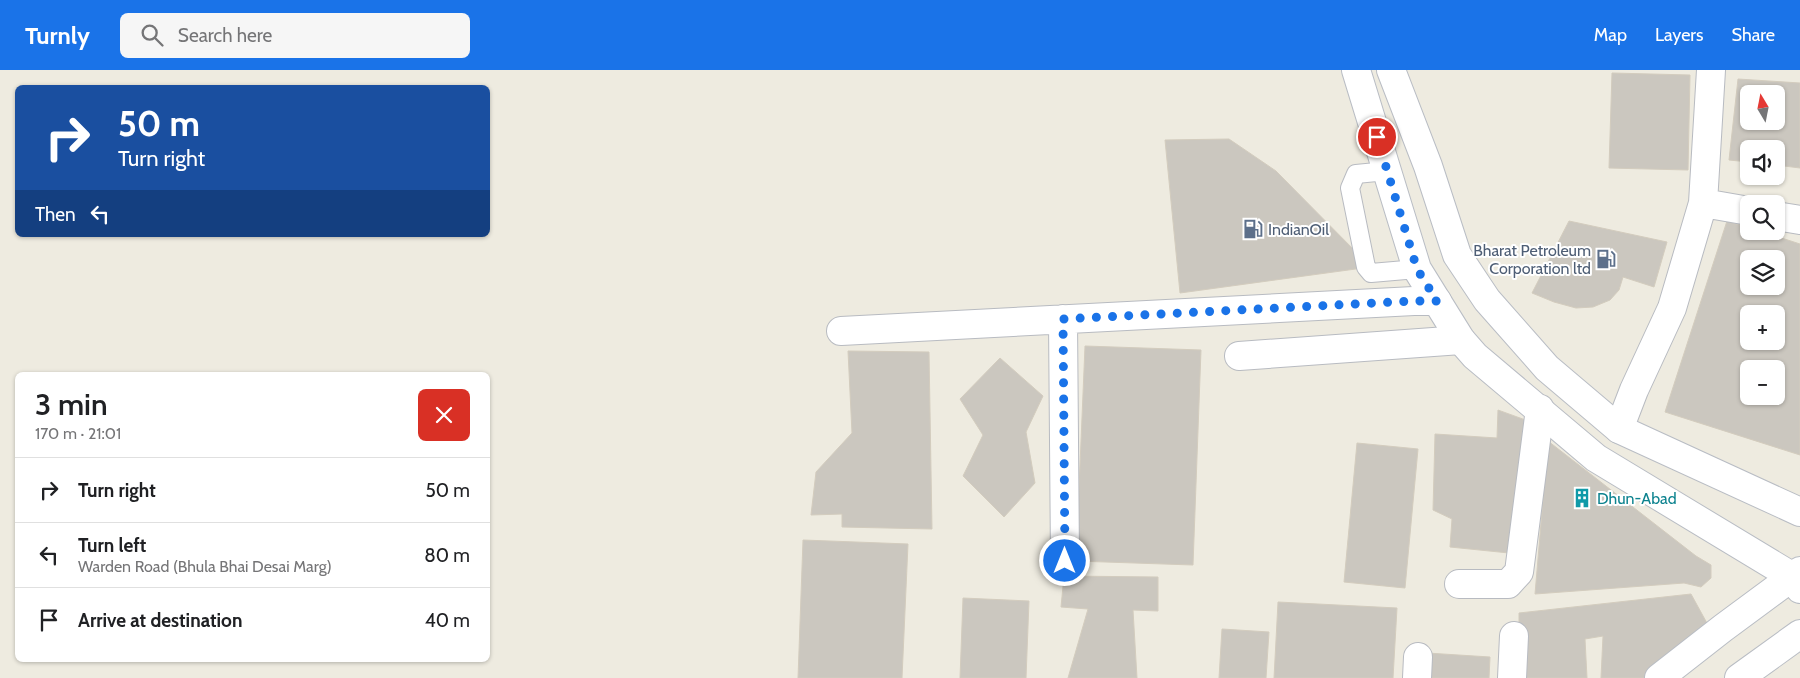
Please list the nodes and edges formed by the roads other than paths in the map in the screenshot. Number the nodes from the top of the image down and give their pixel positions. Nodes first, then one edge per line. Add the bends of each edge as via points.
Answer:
1 (1356, 70) edge
2 (1391, 70) edge
3 (1711, 70) edge
4 (1387, 171) junction
5 (1703, 203) junction
6 (1740, 209) edge
7 (1785, 218) edge
8 (1800, 220) edge
9 (1417, 269) junction
10 (1437, 301) junction
11 (1063, 319) junction
12 (841, 331) dead end
13 (1461, 340) junction
14 (1239, 356) dead end
15 (1540, 409) junction
16 (1619, 429) junction
17 (1800, 512) edge
18 (1065, 561) dead end
19 (1798, 579) edge
20 (1459, 584) dead end
21 (1800, 634) edge
22 (1514, 636) dead end
23 (1502, 671) edge
24 (1749, 675) edge
25 (1659, 678) edge

1 - 4 street
2 - 16 street via 1428,166 1457,255 1488,300 1547,368
3 - 5 street
4 - 9 street
4 - 9 lane via 1356,174 1350,188 1366,267 1372,273
5 - 6 street
5 - 16 street via 1672,308
7 - 8 street
9 - 10 street
10 - 11 street
10 - 13 street
11 - 12 street
11 - 18 street
13 - 14 street
13 - 15 street via 1475,356
15 - 19 street via 1596,458
15 - 20 street via 1519,572 1508,584
16 - 17 street
19 - 25 street via 1722,628
21 - 24 street
22 - 23 street

